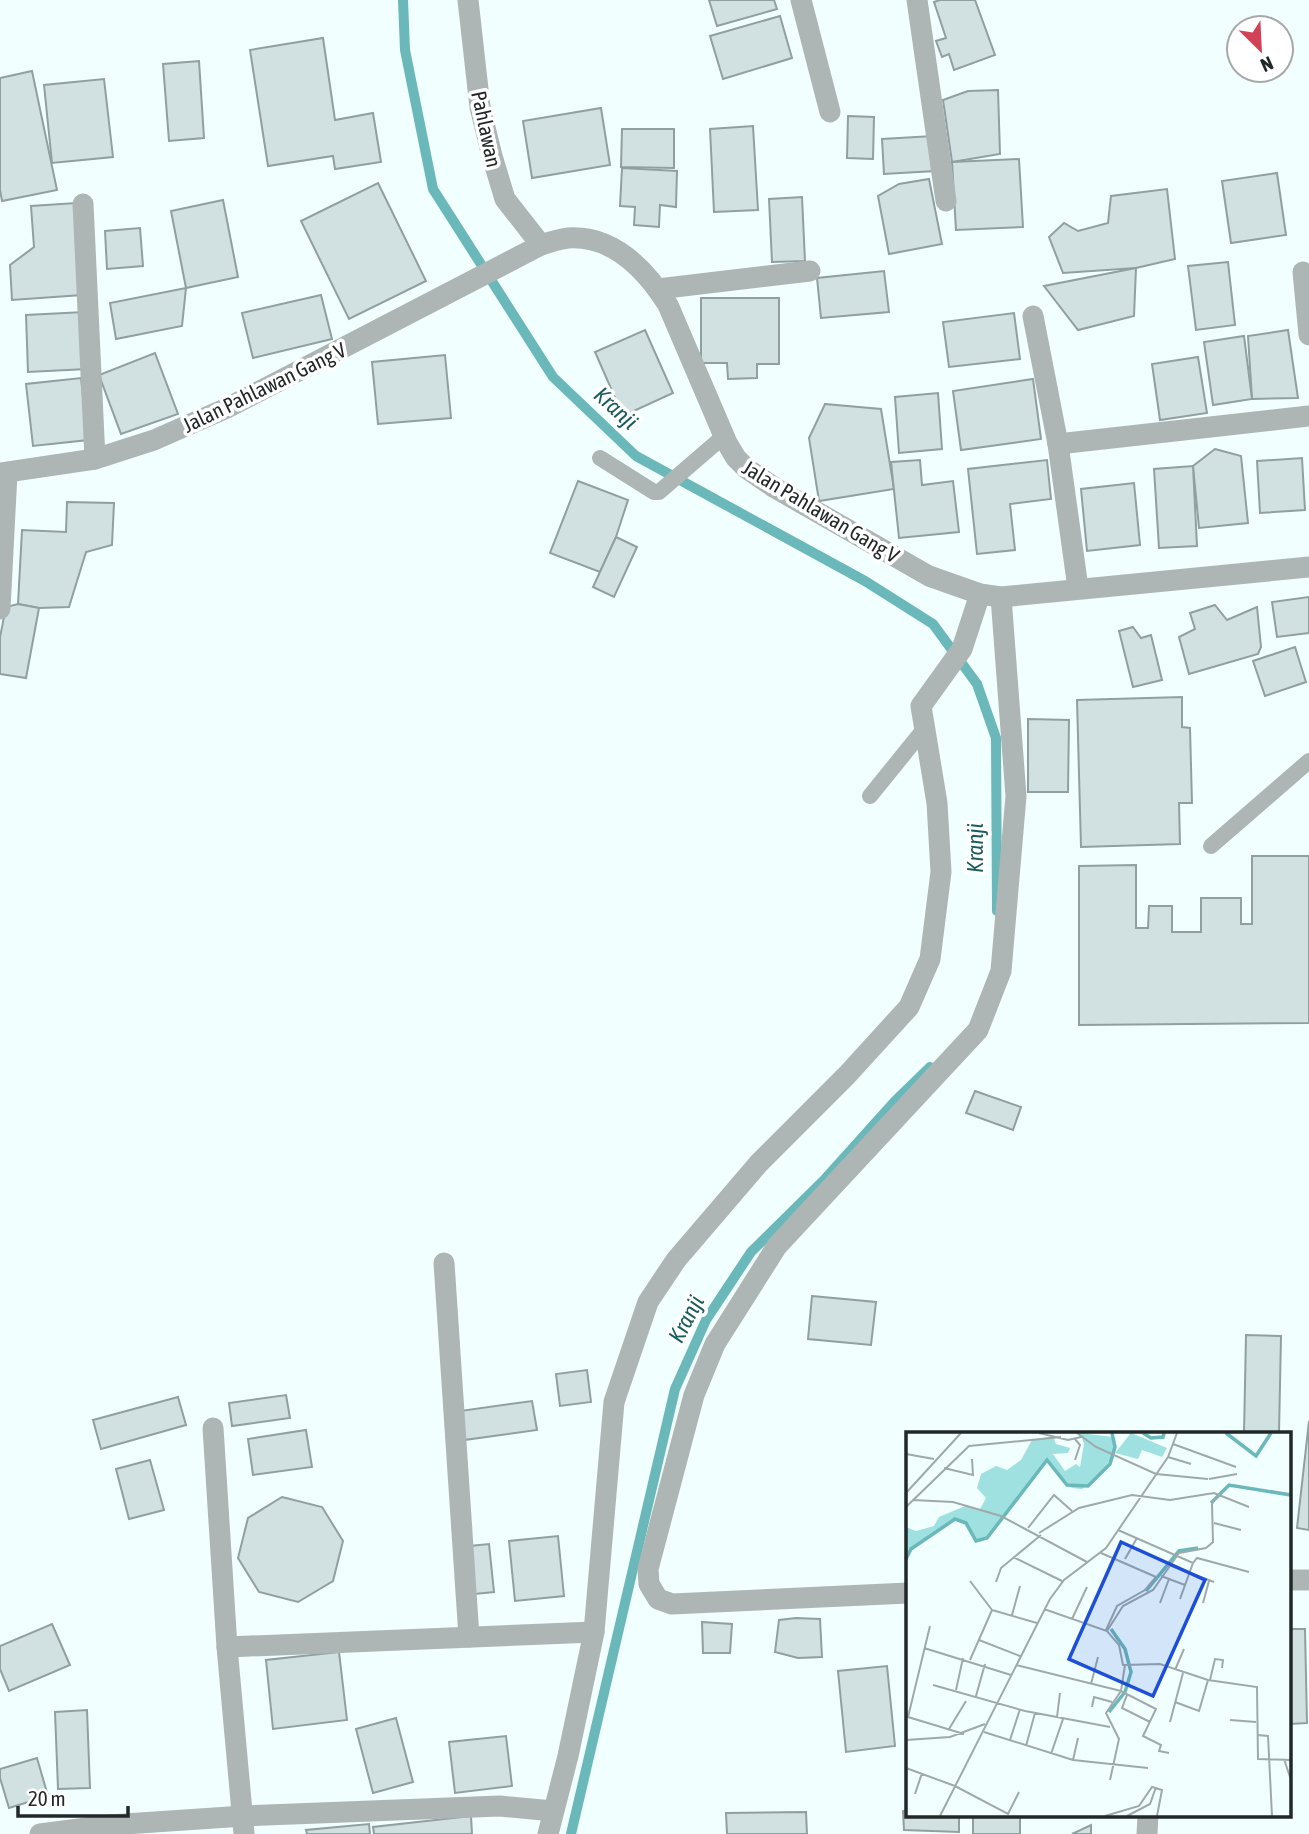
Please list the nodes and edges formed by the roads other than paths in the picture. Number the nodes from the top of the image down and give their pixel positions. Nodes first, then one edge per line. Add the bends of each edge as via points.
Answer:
1 (468, 0) edge
2 (801, 0) edge
3 (918, 0) edge
4 (831, 112) dead end
5 (946, 201) dead end
6 (83, 204) dead end
7 (541, 244) junction
8 (810, 271) dead end
9 (1303, 272) dead end
10 (658, 289) junction
11 (1033, 316) dead end
12 (1309, 335) edge
13 (1309, 416) edge
14 (724, 436) junction
15 (1058, 444) junction
16 (600, 458) dead end
17 (95, 459) junction
18 (4, 473) edge
19 (1309, 567) edge
20 (1078, 588) junction
21 (979, 594) junction
22 (1001, 597) junction
23 (0, 609) edge
24 (925, 728) junction
25 (1309, 761) edge
26 (870, 796) dead end
27 (1211, 846) dead end
28 (444, 1263) dead end
29 (213, 1428) dead end
30 (906, 1593) edge
31 (594, 1632) junction
32 (469, 1637) junction
33 (227, 1647) junction
34 (554, 1811) junction
35 (1148, 1816) edge
36 (244, 1825) edge
37 (40, 1834) edge
38 (548, 1834) edge
39 (1147, 1834) edge

1 - 7 street, Pahlawan via 480,107 492,156 505,199
2 - 4 street
3 - 5 street
6 - 17 street
7 - 10 street, Jalan Pahlawan Gang V via 592,239 622,253
7 - 17 street, Jalan Pahlawan Gang V via 227,408 154,440
8 - 10 street
9 - 12 street
10 - 14 street, Jalan Pahlawan Gang V
11 - 15 street
13 - 15 street
14 - 16 lane via 659,492
14 - 21 street, Jalan Pahlawan Gang V via 736,458 775,488 929,576
15 - 20 street
17 - 18 street, Jalan Pahlawan Gang V
18 - 23 street
19 - 20 street, Jalan Pahlawan Gang V
20 - 22 street, Jalan Pahlawan Gang V
21 - 22 street, Jalan Pahlawan Gang V
21 - 24 street via 962,649 921,706
22 - 30 street via 1016,796 1001,971 978,1030 777,1245 715,1344 694,1395 648,1569 649,1584 658,1599 672,1604
24 - 26 lane
24 - 31 street via 937,803 941,872 930,959 909,1007 758,1163 676,1259 648,1302 614,1402
25 - 27 lane
28 - 32 street
29 - 33 street
31 - 32 street
31 - 34 street
32 - 33 street
33 - 36 street
34 - 36 street via 500,1806
34 - 38 street
35 - 39 street
36 - 37 street via 110,1825

